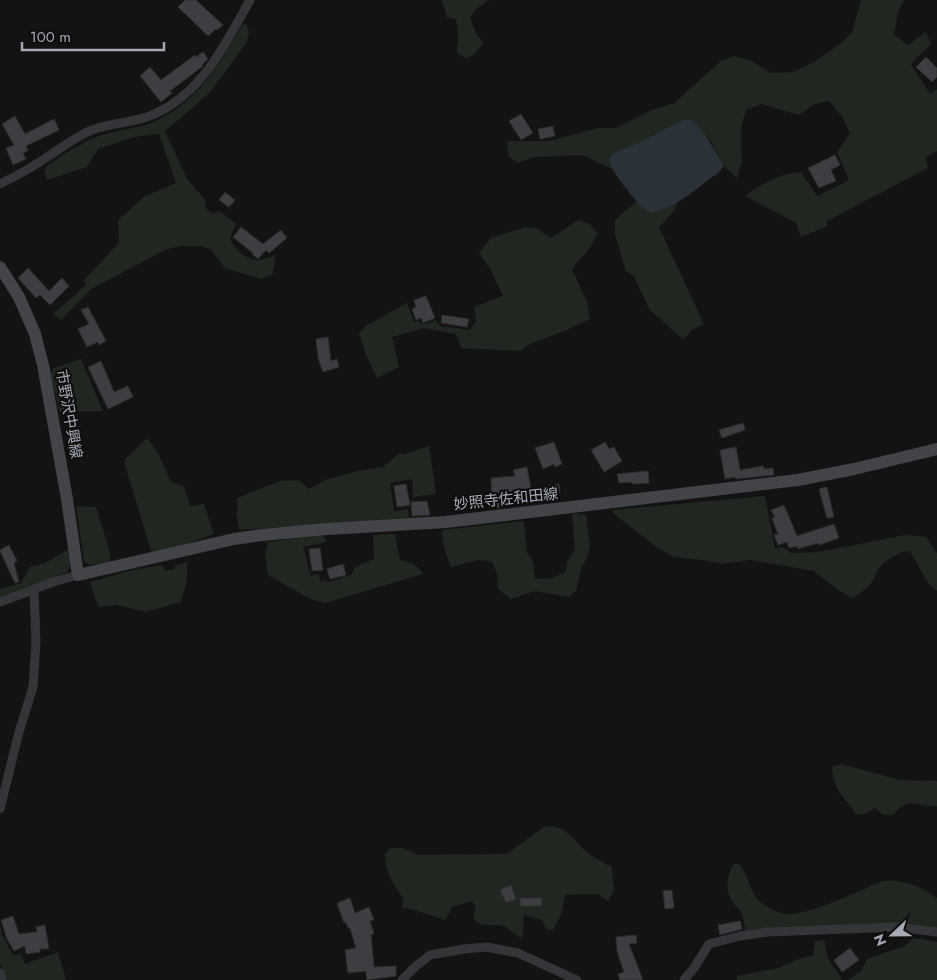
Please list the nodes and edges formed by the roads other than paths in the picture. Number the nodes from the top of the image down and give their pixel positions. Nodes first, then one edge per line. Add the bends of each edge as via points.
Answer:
1 (250, 0) edge
2 (0, 184) edge
3 (0, 267) edge
4 (937, 449) edge
5 (78, 575) junction
6 (34, 590) junction
7 (0, 602) edge
8 (0, 810) edge
9 (937, 932) edge
10 (0, 974) edge
11 (2, 980) edge
12 (402, 980) edge
13 (577, 980) edge
14 (684, 980) edge

1 - 2 street via 217,59 198,83 172,104 140,120 86,132
3 - 5 main road, 市野沢中興線 via 18,296 35,334 43,365
4 - 5 main road, 妙照寺佐和田線 via 798,480 446,522 327,529 234,539
5 - 6 street
6 - 7 street
6 - 8 street via 36,642 33,687
9 - 14 street via 896,927 740,936 709,944
10 - 11 street
12 - 13 street via 430,956 487,947 518,953

